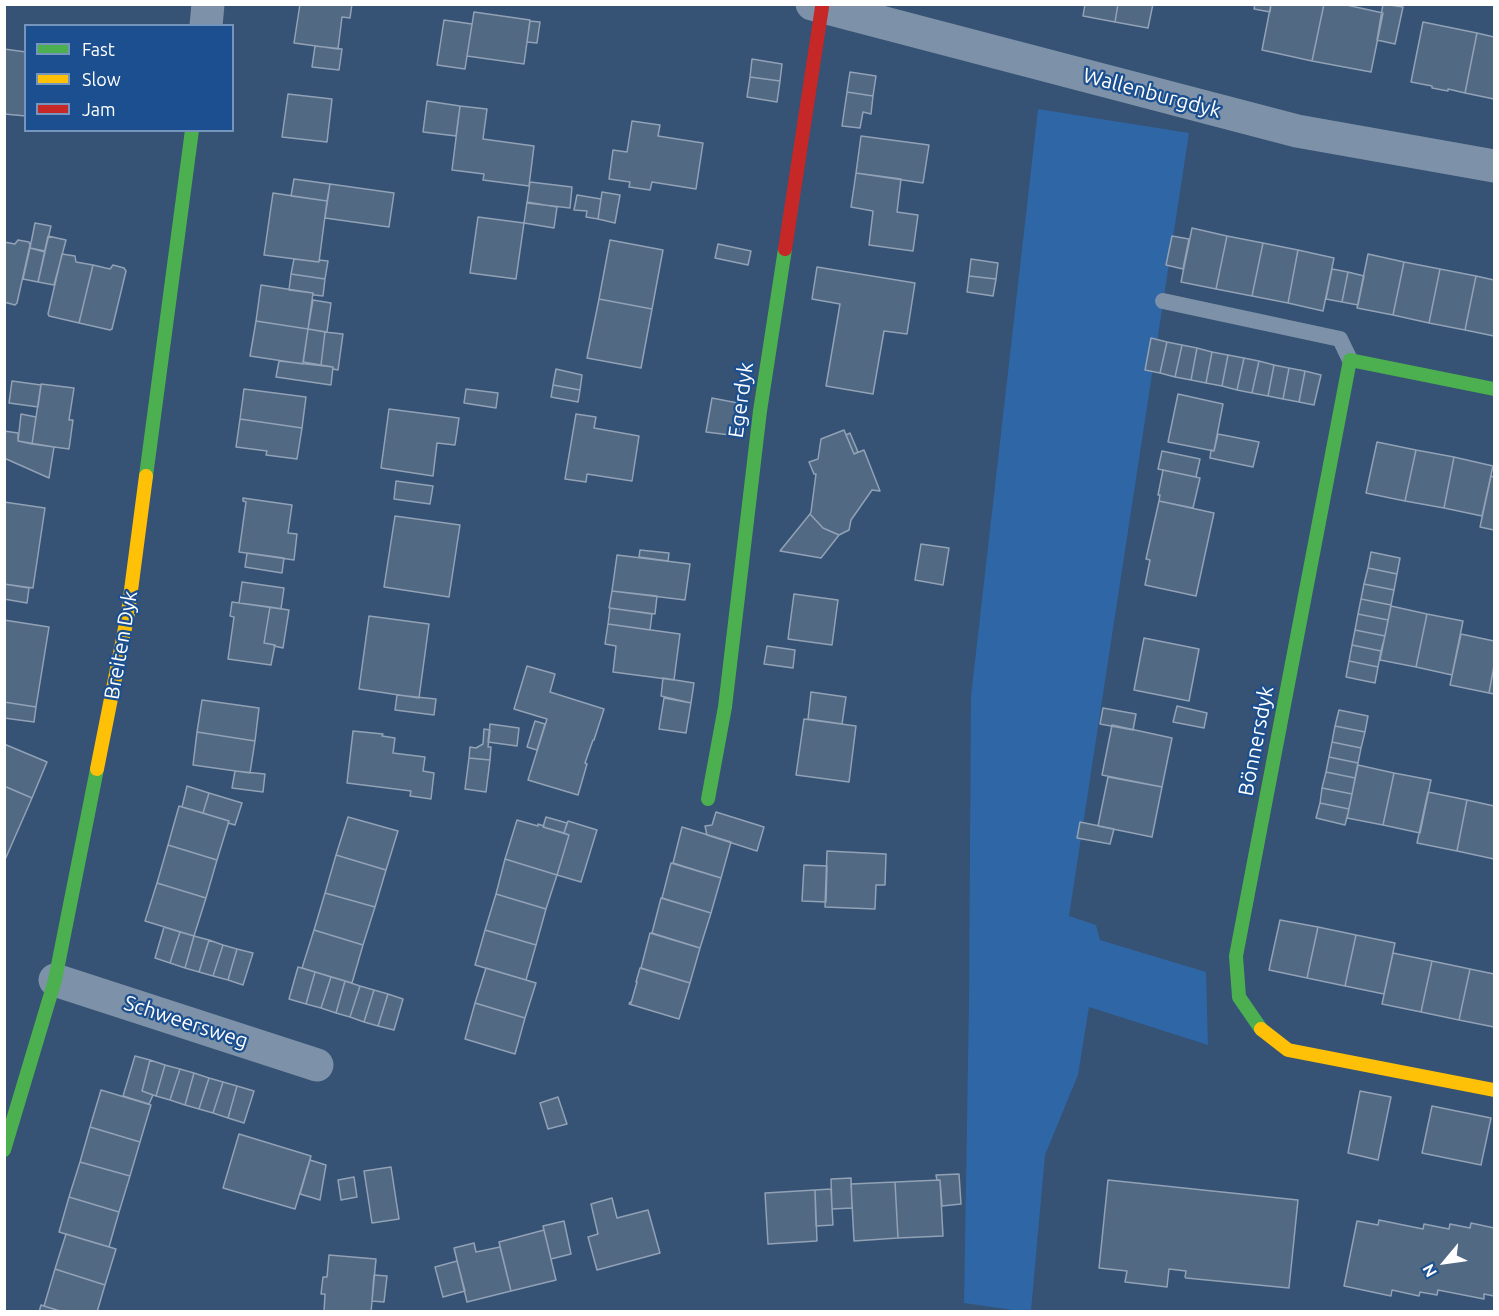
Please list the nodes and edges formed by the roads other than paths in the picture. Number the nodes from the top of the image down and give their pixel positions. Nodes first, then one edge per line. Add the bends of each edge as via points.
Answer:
1 (208, 4) edge
2 (817, 6) edge
3 (206, 24) edge
4 (192, 132) edge
5 (1494, 166) edge
6 (1163, 301) dead end
7 (1350, 360) junction
8 (1494, 389) edge
9 (708, 799) dead end
10 (55, 980) junction
11 (317, 1065) dead end
12 (1494, 1090) edge
13 (4, 1150) edge

1 - 3 street
2 - 5 street, Wallenburgdyk via 1297,131
2 - 9 street, Egerdyk via 760,411 725,707
4 - 10 street, Breiten Dyk via 128,613
6 - 7 lane via 1340,339
7 - 8 street
7 - 12 street, Bönnersdyk via 1236,956 1239,998 1259,1027 1288,1050
10 - 11 street, Schweersweg
10 - 13 street, Breiten Dyk

